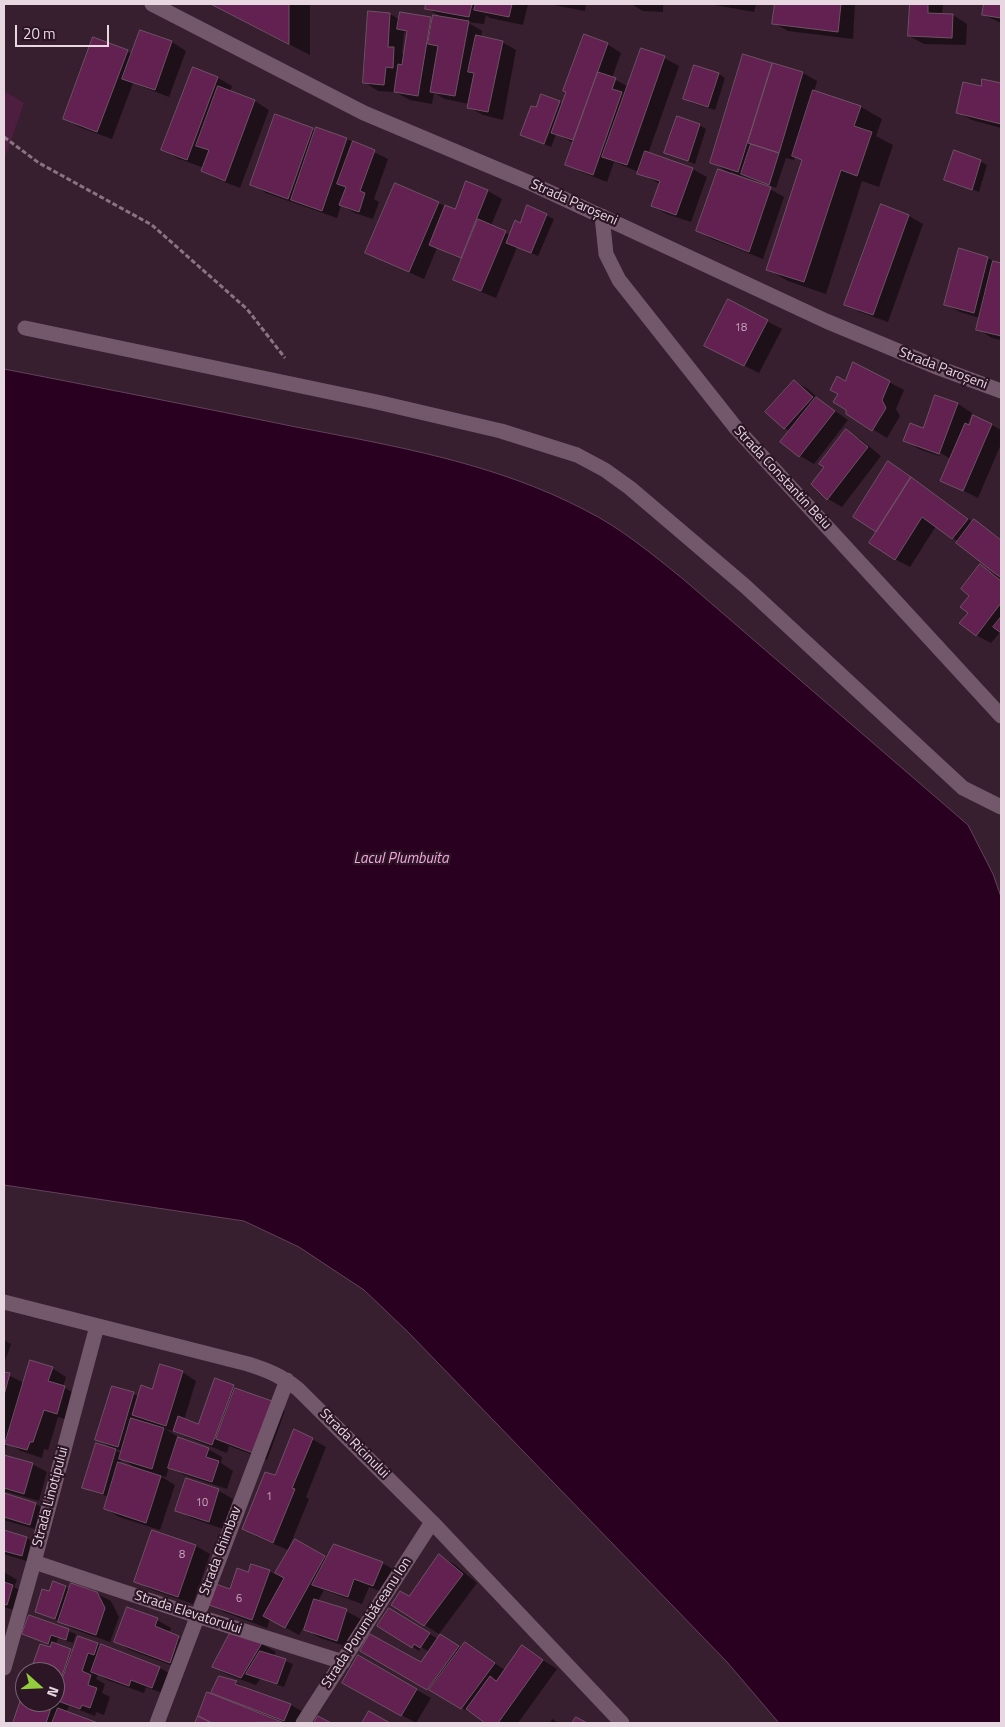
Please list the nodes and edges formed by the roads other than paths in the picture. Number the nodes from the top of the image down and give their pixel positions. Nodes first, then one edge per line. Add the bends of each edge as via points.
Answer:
1 (152, 4) edge
2 (602, 216) junction
3 (25, 328) dead end
4 (1001, 391) edge
5 (1001, 716) edge
6 (1001, 807) edge
7 (4, 1302) edge
8 (97, 1326) junction
9 (287, 1380) junction
10 (432, 1522) junction
11 (34, 1562) junction
12 (197, 1616) junction
13 (343, 1662) junction
14 (4, 1668) edge
15 (157, 1723) edge
16 (302, 1723) edge
17 (622, 1723) edge

1 - 2 street, Strada Paroșeni via 364,113
2 - 4 street, Strada Paroșeni via 826,321
2 - 5 street, Strada Constantin Beiu via 606,254 619,280 736,428
3 - 6 street via 377,402 501,431 578,456 630,488 745,586 963,788
7 - 8 street, Strada Ricinului
8 - 9 street, Strada Ricinului via 248,1364
8 - 11 street, Strada Linotipului
9 - 10 street, Strada Ricinului
9 - 12 street, Strada Ghimbav
10 - 13 street, Strada Porumbăceanu Ion
10 - 17 street, Strada Ricinului
11 - 12 street, Strada Elevatorului
11 - 14 street, Strada Linotipului
12 - 13 street, Strada Elevatorului
12 - 15 street, Strada Ghimbav
13 - 16 street, Strada Porumbăceanu Ion

